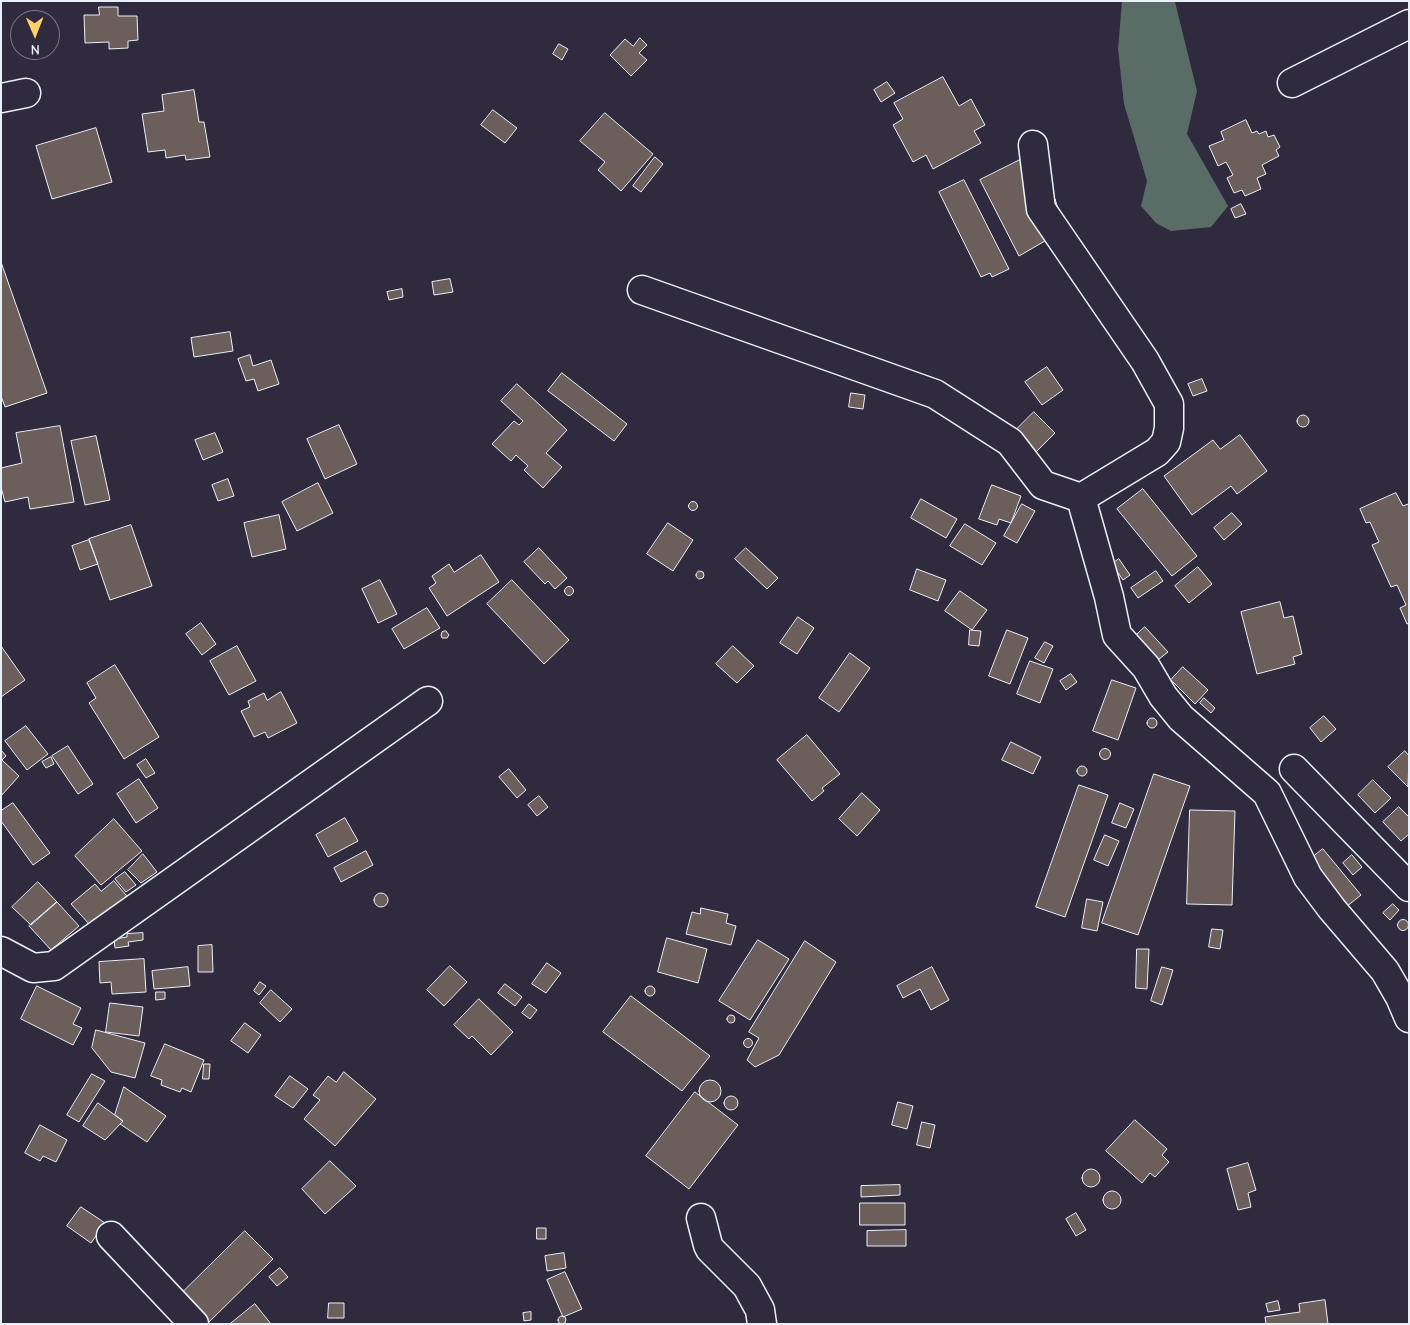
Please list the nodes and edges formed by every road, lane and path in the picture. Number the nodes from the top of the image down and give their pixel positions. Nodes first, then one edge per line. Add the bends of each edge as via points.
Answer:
1 (1409, 24) edge
2 (1292, 83) dead end
3 (1033, 145) dead end
4 (642, 290) dead end
5 (1081, 498) junction
6 (428, 701) dead end
7 (1294, 769) dead end
8 (1409, 887) edge
9 (1, 951) edge
10 (1409, 1018) edge
11 (701, 1218) dead end
12 (111, 1236) dead end
13 (194, 1324) edge
14 (762, 1324) edge

1 - 2 street
3 - 5 street via 1042,209 1146,361 1169,404 1166,442 1157,452
4 - 5 street via 935,394 1010,442 1043,485
5 - 10 street via 1117,635 1146,666 1163,696 1181,718 1267,794 1308,877 1385,971
6 - 9 street via 54,966 33,968
7 - 8 street
11 - 14 street via 710,1249 747,1286 760,1310
12 - 13 street

